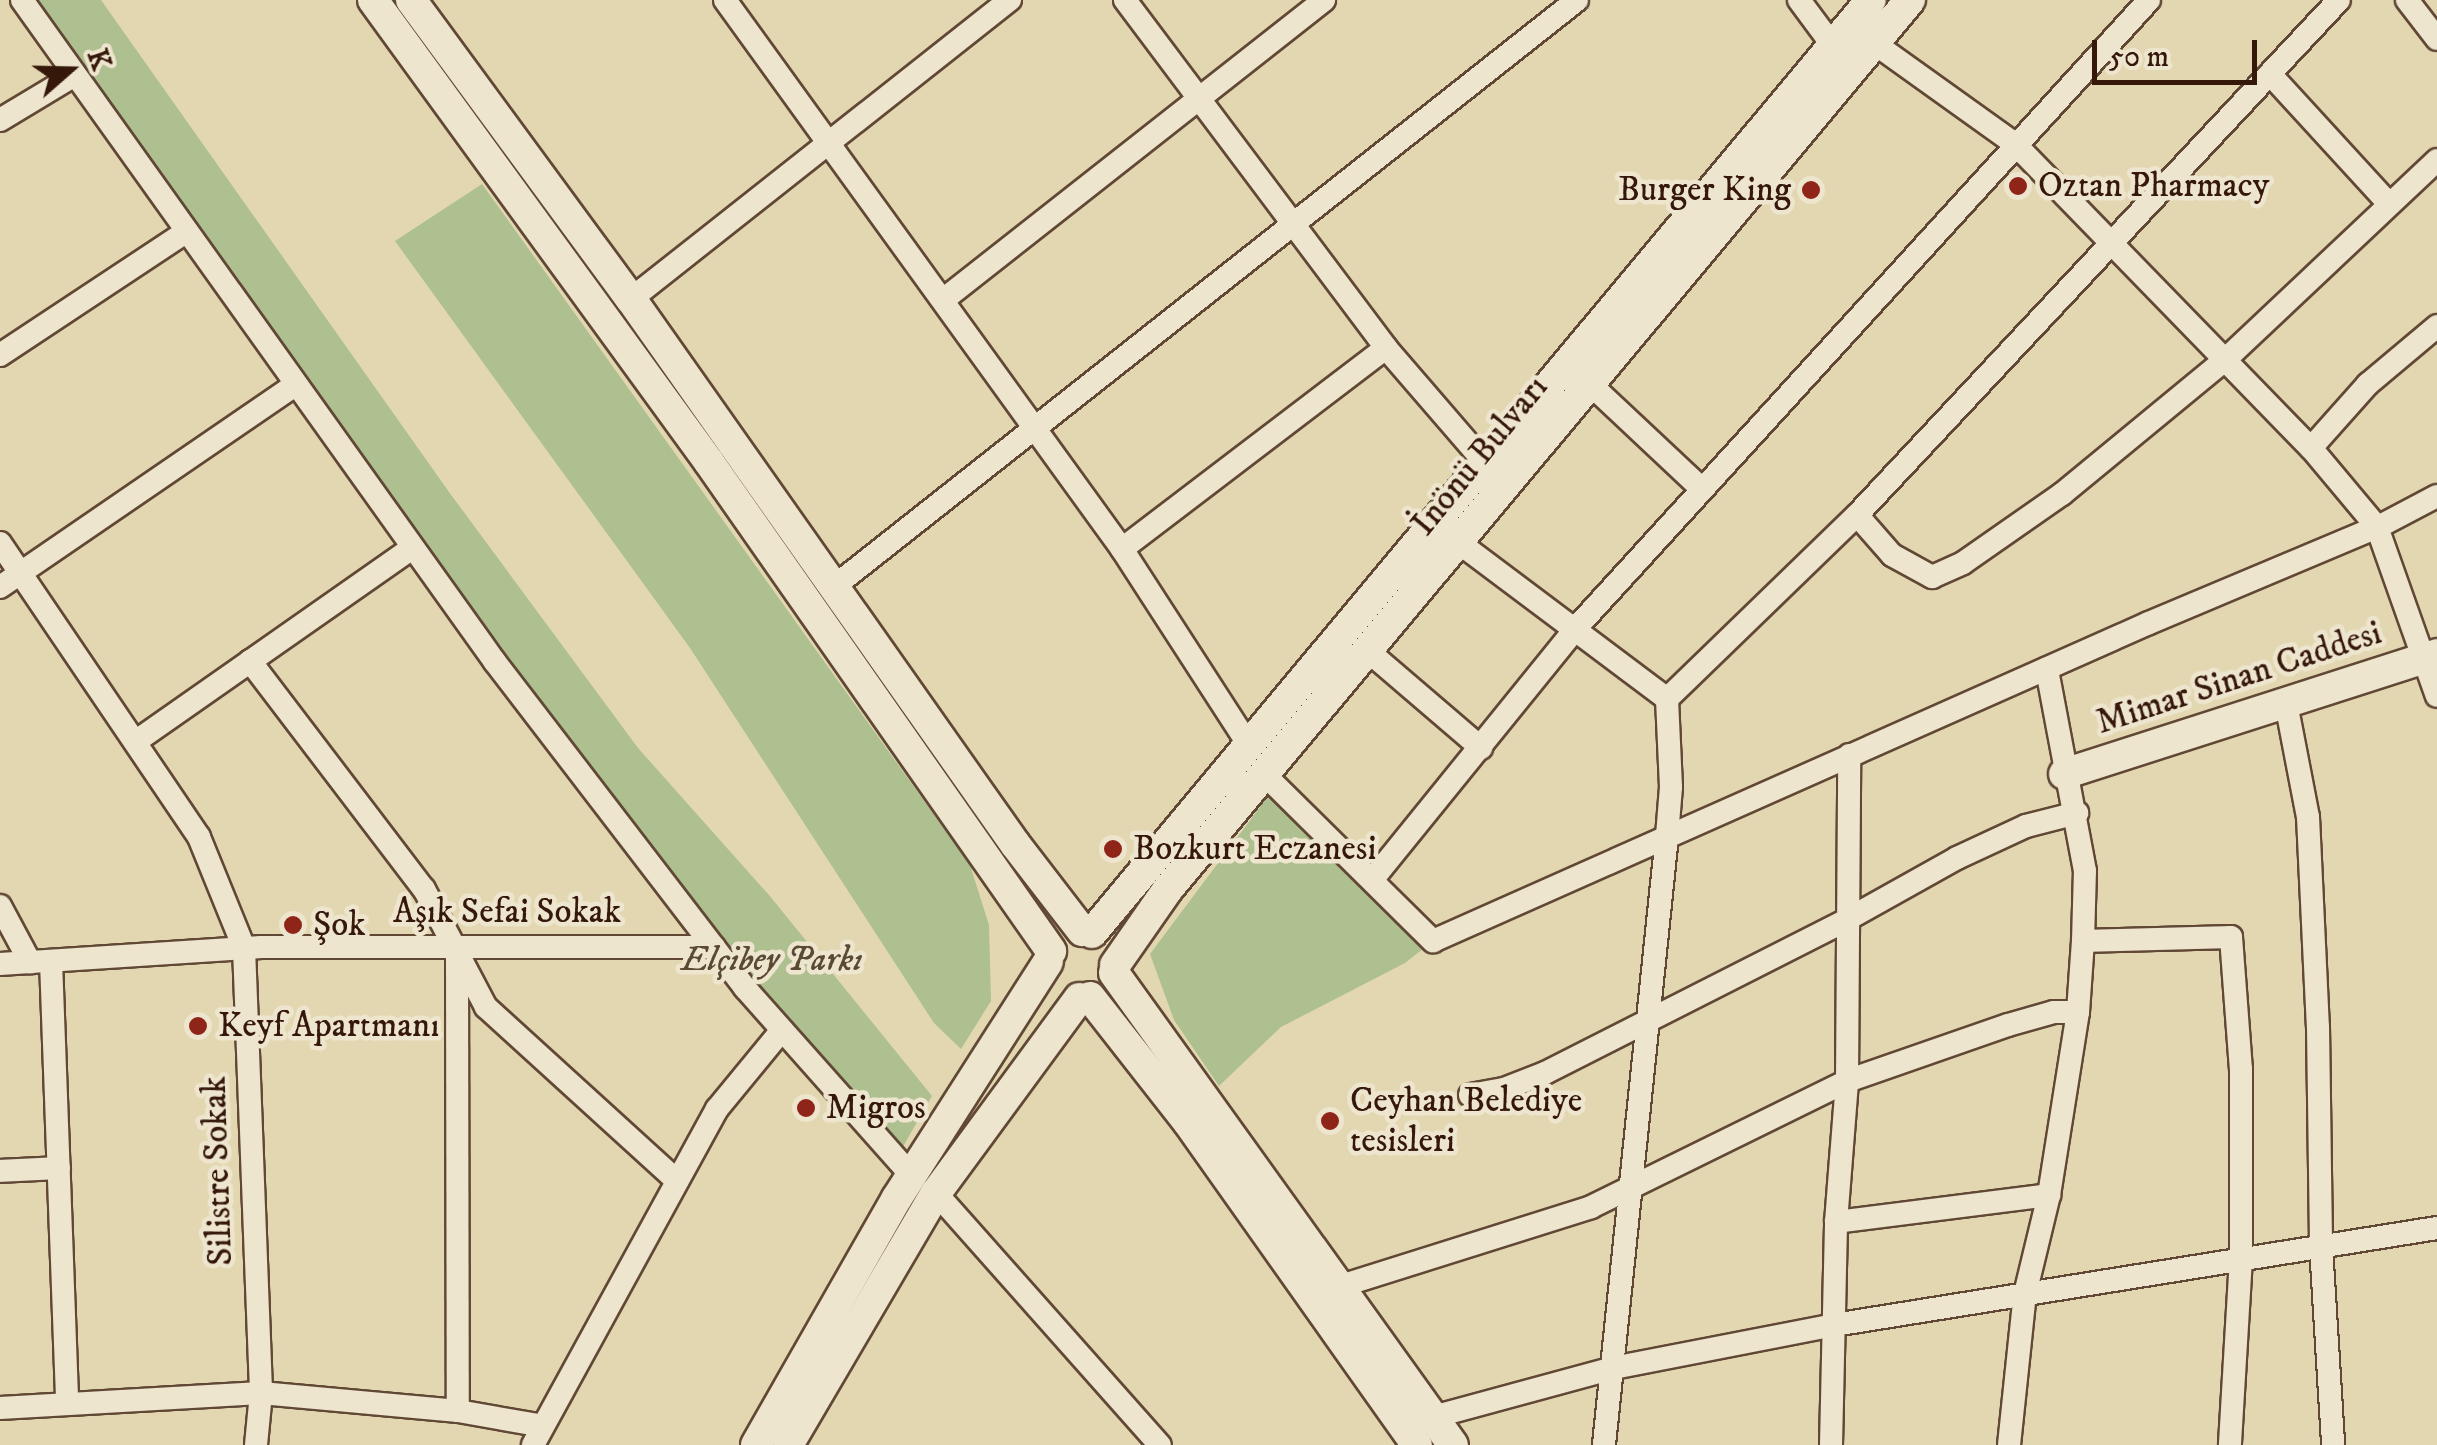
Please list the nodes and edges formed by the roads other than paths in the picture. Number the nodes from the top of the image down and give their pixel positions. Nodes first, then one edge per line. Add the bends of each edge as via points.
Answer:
1 (22, 0) edge
2 (373, 0) edge
3 (410, 0) edge
4 (726, 0) edge
5 (1010, 0) edge
6 (1126, 0) edge
7 (1324, 0) edge
8 (1577, 0) edge
9 (1799, 0) edge
10 (1871, 0) edge
11 (1910, 0) edge
12 (2149, 0) edge
13 (2339, 0) edge
14 (2406, 0) edge
15 (2437, 39) edge
16 (1874, 44) junction
17 (1833, 46) junction
18 (2270, 74) junction
19 (75, 75) junction
20 (1197, 97) junction
21 (0, 120) edge
22 (828, 143) junction
23 (2016, 144) junction
24 (2437, 160) edge
25 (2388, 203) junction
26 (1293, 226) junction
27 (186, 232) junction
28 (2112, 246) junction
29 (631, 298) junction
30 (943, 300) junction
31 (2437, 326) edge
32 (1386, 348) junction
33 (0, 355) edge
34 (2226, 359) junction
35 (1588, 383) junction
36 (294, 386) junction
37 (1036, 432) junction
38 (2311, 448) junction
39 (1486, 464) junction
40 (1702, 490) junction
41 (2437, 496) edge
42 (1857, 515) junction
43 (2377, 527) junction
44 (1458, 542) junction
45 (0, 543) edge
46 (412, 548) junction
47 (1122, 549) junction
48 (20, 573) junction
49 (836, 585) junction
50 (0, 586) edge
51 (1576, 628) junction
52 (1368, 651) junction
53 (2431, 656) edge
54 (250, 661) junction
55 (2046, 668) junction
56 (2437, 696) edge
57 (1667, 699) junction
58 (2286, 703) junction
59 (135, 742) junction
60 (1480, 748) junction
61 (1849, 755) junction
62 (1257, 760) junction
63 (2064, 774) junction
64 (2076, 813) junction
65 (1667, 836) junction
66 (1372, 880) junction
67 (0, 906) edge
68 (1848, 919) junction
69 (1087, 932) junction
70 (2083, 941) junction
71 (457, 947) junction
72 (714, 947) junction
73 (244, 948) junction
74 (1050, 956) junction
75 (40, 962) junction
76 (0, 964) edge
77 (1115, 969) junction
78 (1084, 998) junction
79 (2078, 1012) junction
80 (1650, 1019) junction
81 (782, 1030) junction
82 (1847, 1081) junction
83 (1470, 1095) dead end
84 (59, 1168) junction
85 (0, 1172) edge
86 (911, 1175) junction
87 (676, 1181) junction
88 (1634, 1189) junction
89 (936, 1193) junction
90 (2049, 1195) junction
91 (1836, 1222) junction
92 (2437, 1228) edge
93 (2321, 1246) junction
94 (2241, 1258) junction
95 (1340, 1286) junction
96 (2025, 1294) junction
97 (1834, 1325) junction
98 (1613, 1368) junction
99 (261, 1394) junction
100 (67, 1402) junction
101 (0, 1408) edge
102 (458, 1411) junction
103 (1433, 1417) junction
104 (538, 1435) edge
105 (256, 1445) edge
106 (756, 1445) edge
107 (788, 1445) edge
108 (1160, 1445) edge
109 (1417, 1445) edge
110 (1453, 1445) edge
111 (1604, 1445) edge
112 (1831, 1445) edge
113 (2009, 1445) edge
114 (2230, 1445) edge
115 (2332, 1445) edge

1 - 19 street
2 - 74 main road via 709,462
3 - 29 main road
4 - 22 street
5 - 22 street
6 - 20 street
7 - 20 street
8 - 26 street
9 - 17 street
10 - 17 main road, İnönü Bulvarı
11 - 16 main road, İnönü Bulvarı
12 - 23 street
13 - 18 street
14 - 15 street
16 - 23 street
16 - 35 main road, İnönü Bulvarı
17 - 39 main road, İnönü Bulvarı
18 - 25 street
18 - 28 street
19 - 21 street
19 - 27 street
20 - 26 street
20 - 30 street
22 - 29 street
22 - 30 street
23 - 28 street
23 - 40 street
24 - 25 street
25 - 34 street
26 - 32 street
26 - 37 street
27 - 33 street
27 - 36 street
28 - 34 street
28 - 42 street
29 - 49 main road
30 - 37 street
31 - 38 street via 2368,384
32 - 39 street
32 - 47 street
34 - 38 street
34 - 42 street via 2062,494 1932,577 1892,555
35 - 40 street
35 - 44 main road, İnönü Bulvarı
36 - 46 street
36 - 48 street
37 - 47 street
37 - 49 street
38 - 43 street
39 - 62 main road, İnönü Bulvarı
40 - 51 street
41 - 43 street
42 - 57 street
43 - 53 street
43 - 55 street
44 - 51 street
44 - 52 main road, İnönü Bulvarı
45 - 48 street, Silistre Sokak
46 - 54 street
46 - 72 street
47 - 62 street
48 - 50 street
48 - 59 street, Silistre Sokak
49 - 69 main road via 1015,844
51 - 57 street
51 - 60 street
52 - 60 street
52 - 62 main road, İnönü Bulvarı
53 - 56 street
53 - 58 main road, Mimar Sinan Caddesi
54 - 59 street
54 - 71 street via 424,889
55 - 61 street
55 - 63 street
57 - 65 street
58 - 63 main road, Mimar Sinan Caddesi
58 - 93 street via 2308,818
59 - 73 street, Silistre Sokak via 199,837
60 - 66 street
61 - 65 street
61 - 68 street
62 - 66 street
62 - 69 main road, İnönü Bulvarı
62 - 77 main road, İnönü Bulvarı
63 - 64 street
64 - 68 street via 2026,826
64 - 70 street via 2085,872
65 - 66 street via 1433,942
65 - 80 street
67 - 75 street
68 - 80 street
68 - 82 street
69 - 74 main road via 1064,936
69 - 77 main road via 1109,944
70 - 79 street
70 - 94 street via 2231,937 2241,1069
71 - 72 street, Aşık Sefai Sokak
71 - 73 street, Aşık Sefai Sokak
71 - 87 street via 486,1007
71 - 102 street
72 - 81 street
73 - 75 street, Aşık Sefai Sokak
73 - 99 street, Silistre Sokak
74 - 78 main road via 1060,990
74 - 86 main road
75 - 76 street, Aşık Sefai Sokak
75 - 84 street
77 - 78 main road via 1106,988
77 - 95 main road
78 - 89 main road
78 - 109 main road via 1188,1122
79 - 82 street via 2008,1025
79 - 90 street
80 - 83 street via 1504,1090
80 - 88 street
81 - 86 street
81 - 87 street via 717,1109
82 - 88 street
82 - 91 street
84 - 85 street
84 - 100 street
86 - 106 main road
87 - 104 street
88 - 95 street
88 - 98 street
89 - 107 main road
89 - 108 street
90 - 91 street
90 - 96 street
91 - 97 street
92 - 93 street
93 - 94 street
93 - 115 street
94 - 96 street
94 - 114 street
95 - 103 main road
96 - 97 street
96 - 113 street
97 - 98 street
97 - 112 street
98 - 103 street
98 - 111 street
99 - 100 street
99 - 102 street
99 - 105 street, Silistre Sokak
100 - 101 street
102 - 104 street
103 - 110 main road

